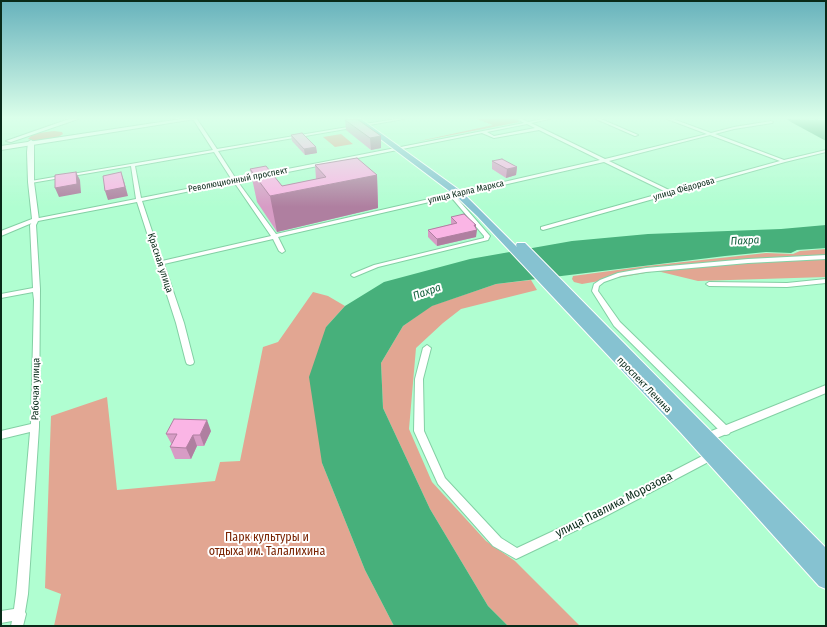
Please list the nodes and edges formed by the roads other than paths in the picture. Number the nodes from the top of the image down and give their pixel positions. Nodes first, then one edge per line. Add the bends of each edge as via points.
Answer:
1 (34, 148) edge
2 (226, 148) edge
3 (396, 148) edge
4 (397, 148) edge
5 (579, 148) edge
6 (652, 148) edge
7 (750, 148) edge
8 (215, 150) junction
9 (30, 151) joint
10 (826, 151) edge
11 (604, 160) junction
12 (784, 161) junction
13 (133, 164) junction
14 (235, 180) junction
15 (31, 182) junction
16 (672, 193) junction
17 (456, 195) junction
18 (139, 199) junction
19 (36, 220) junction
20 (543, 228) dead end
21 (1, 234) edge
22 (275, 236) junction
23 (282, 250) dead end
24 (826, 257) edge
25 (160, 263) junction
26 (354, 275) dead end
27 (826, 281) edge
28 (709, 284) dead end
29 (37, 289) junction
30 (1, 296) edge
31 (427, 348) dead end
32 (190, 362) dead end
33 (826, 389) edge
34 (35, 427) junction
35 (726, 431) junction
36 (1, 435) edge
37 (703, 439) junction
38 (711, 456) junction
39 (826, 562) edge
40 (826, 579) edge
41 (20, 614) junction
42 (1, 617) edge
43 (17, 626) edge

1 - 9 street
2 - 8 street
3 - 14 street, Революционный проспект
4 - 17 main road, проспект Ленина
5 - 11 street
6 - 11 street, улица Карла Маркса
7 - 12 street
8 - 13 street
8 - 14 street
9 - 15 street, Рабочая улица
10 - 12 street, улица Фёдорова
11 - 16 street
11 - 17 street, улица Карла Маркса
12 - 16 street, улица Фёдорова
13 - 15 street
13 - 18 street, Красная улица
14 - 18 street, Революционный проспект
14 - 22 street
15 - 19 street, Рабочая улица
16 - 20 street, улица Фёдорова
17 - 22 street, улица Карла Маркса
17 - 26 street via 486,238 376,266
17 - 37 main road, проспект Ленина via 484,213
18 - 19 street, Революционный проспект
18 - 25 street, Красная улица
19 - 21 street, Революционный проспект
19 - 29 street, Рабочая улица via 33,225
22 - 23 street
22 - 25 street, улица Карла Маркса
24 - 35 street via 646,270 620,274 596,285 595,291 617,324
25 - 32 street, Красная улица
27 - 28 street via 787,285
29 - 30 street
29 - 34 street, Рабочая улица
31 - 38 street, улица Павлика Морозова via 419,379 419,431 441,481 497,542 516,554
33 - 35 street
34 - 36 street
34 - 41 street, Рабочая улица
35 - 37 street
37 - 38 main road, проспект Ленина
37 - 39 main road, проспект Ленина
38 - 40 main road, проспект Ленина
41 - 42 street
41 - 43 street, Рабочая улица

